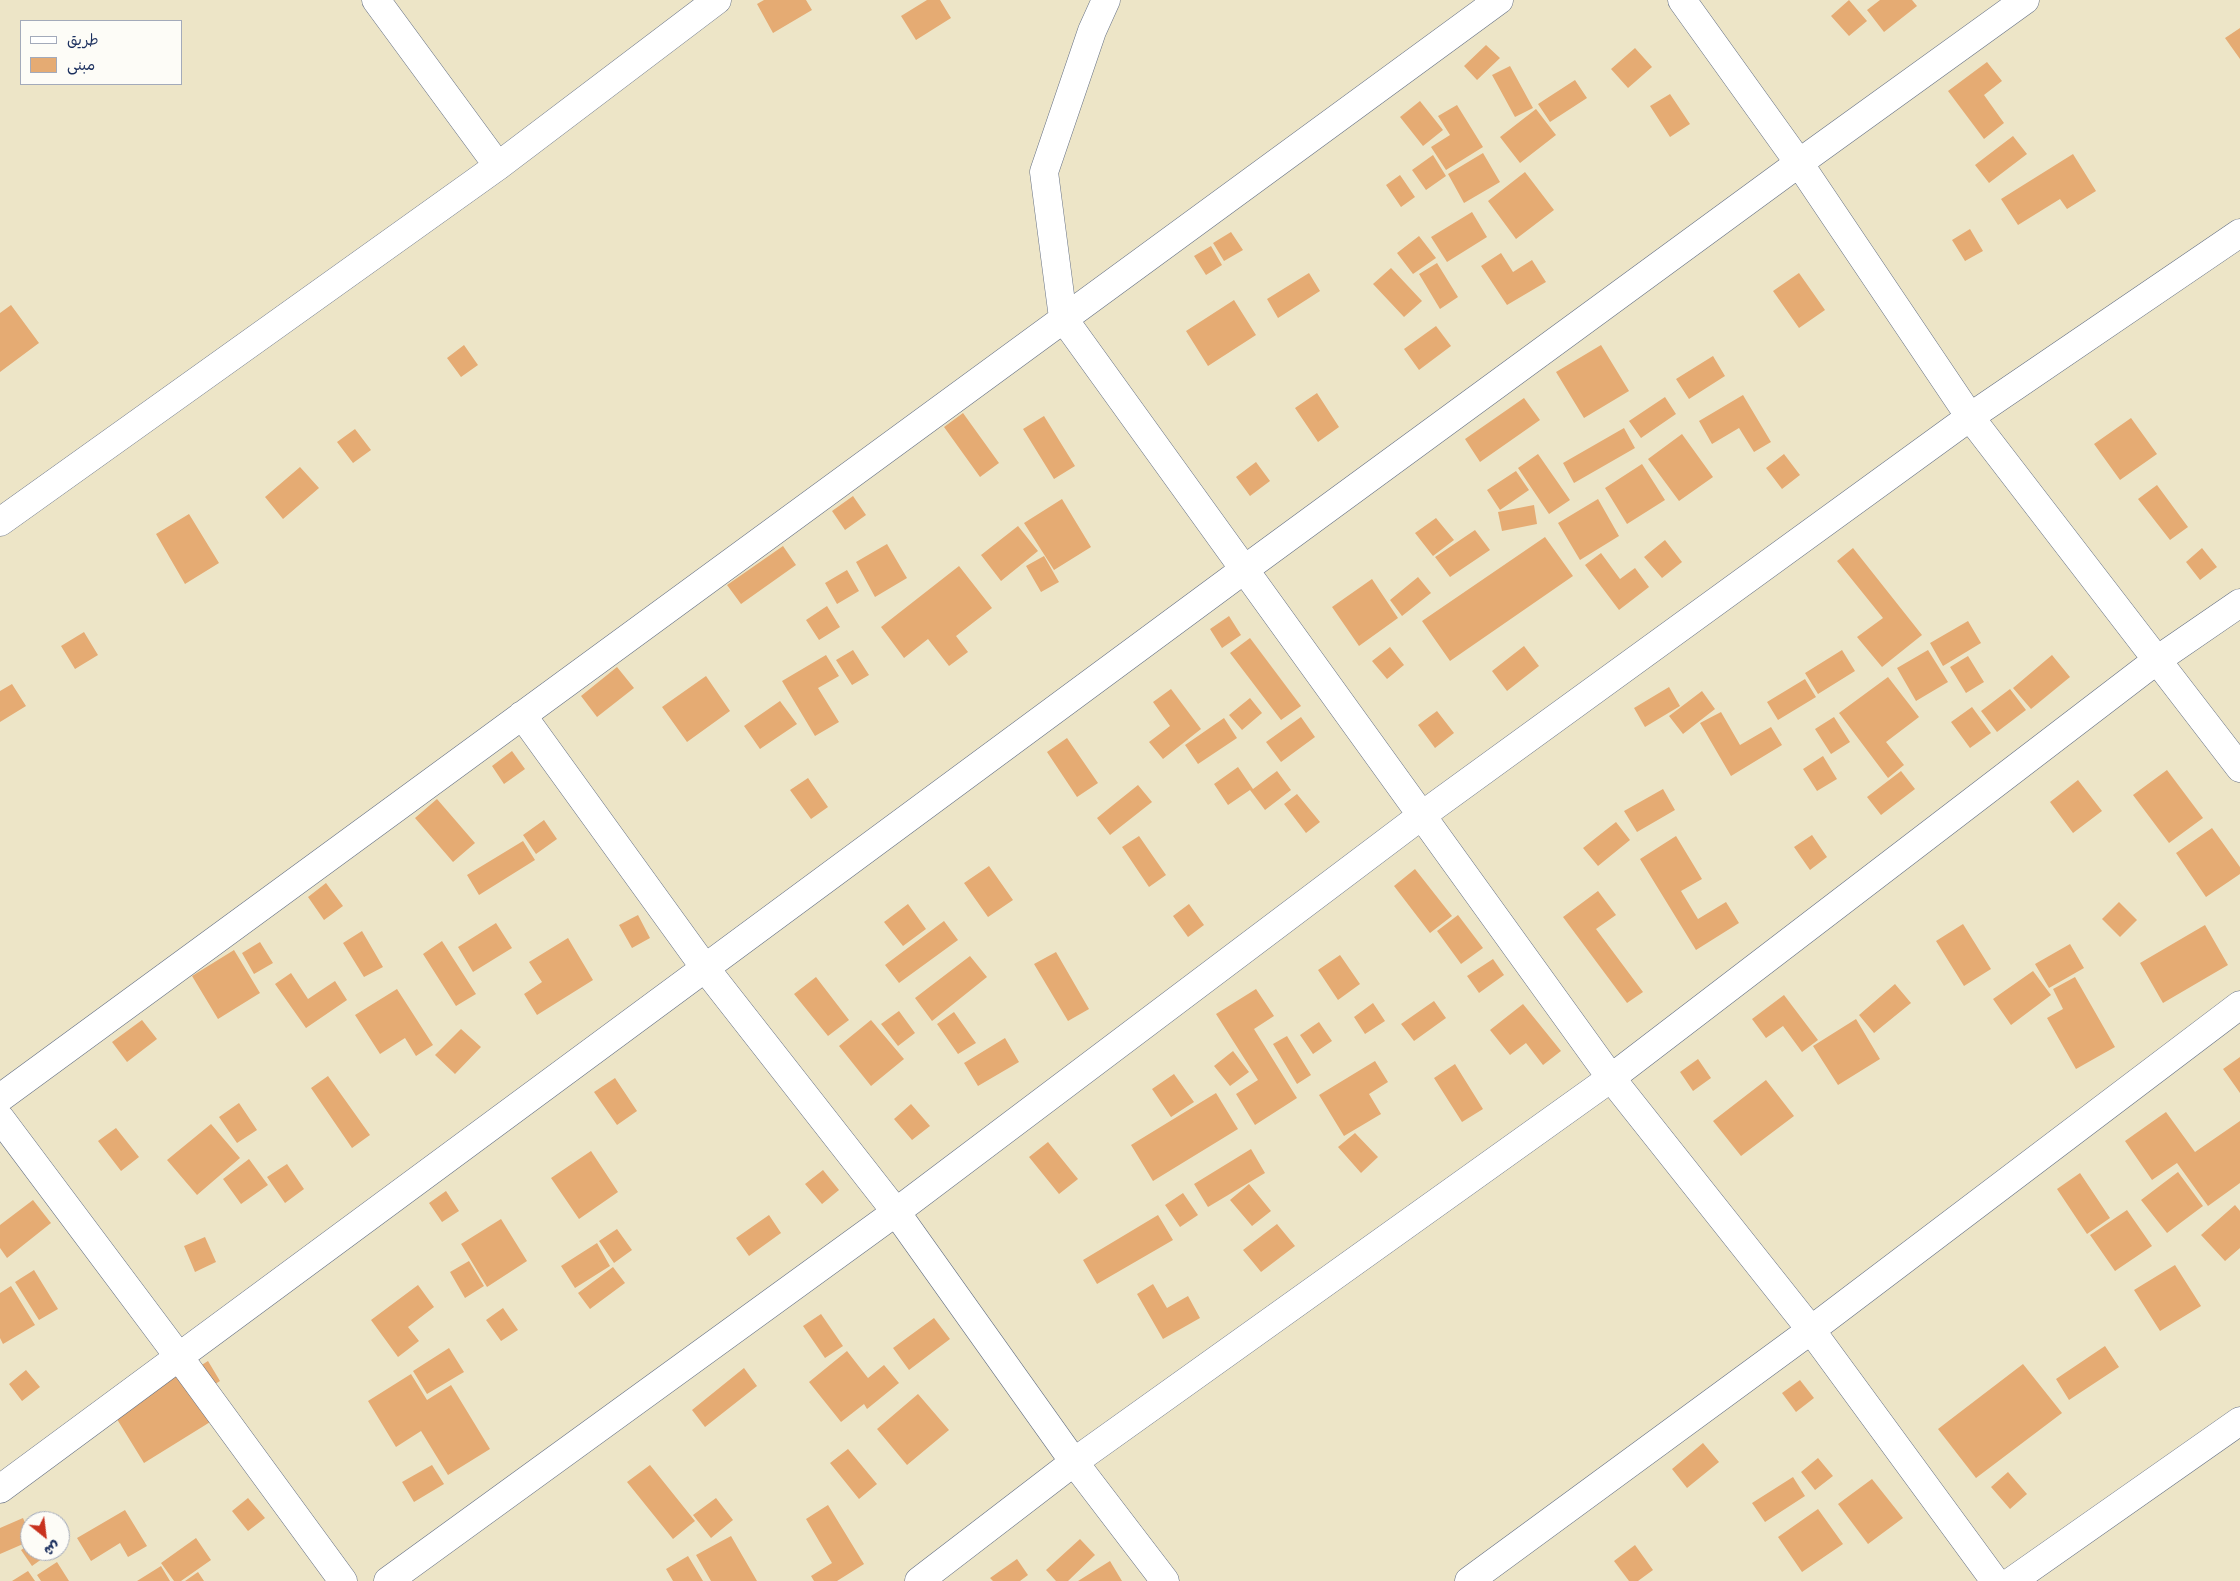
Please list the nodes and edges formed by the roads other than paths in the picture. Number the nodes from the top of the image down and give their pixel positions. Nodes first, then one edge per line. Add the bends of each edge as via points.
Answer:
1 (376, 0) edge
2 (716, 0) edge
3 (1106, 0) edge
4 (1499, 0) edge
5 (1682, 0) edge
6 (2025, 0) edge
7 (1799, 163) junction
8 (498, 166) junction
9 (2240, 233) edge
10 (1063, 318) junction
11 (1970, 417) junction
12 (0, 522) edge
13 (1245, 569) junction
14 (2240, 602) edge
15 (2157, 660) junction
16 (522, 715) junction
17 (2240, 768) edge
18 (1421, 816) junction
19 (705, 968) junction
20 (2240, 1005) edge
21 (1611, 1078) junction
22 (0, 1098) edge
23 (0, 1118) edge
24 (896, 1212) junction
25 (1811, 1330) junction
26 (179, 1357) junction
27 (2240, 1421) edge
28 (1074, 1462) junction
29 (0, 1489) edge
30 (342, 1581) edge
31 (388, 1581) edge
32 (920, 1581) edge
33 (1164, 1581) edge
34 (1469, 1581) edge
35 (1995, 1581) edge
36 (2012, 1581) edge

1 - 8 street
2 - 8 street
3 - 10 street via 1092,31 1044,172
4 - 10 street
5 - 7 street
6 - 7 street
7 - 11 street
7 - 13 street
8 - 12 street
9 - 11 street
10 - 13 street
10 - 16 street
11 - 15 street
11 - 18 street
13 - 18 street
13 - 19 street
14 - 15 street
15 - 17 street
15 - 21 street
16 - 19 street
16 - 22 street
18 - 21 street
18 - 24 street
19 - 24 street
19 - 26 street
20 - 25 street
21 - 25 street
21 - 28 street
23 - 26 street
24 - 28 street
24 - 31 street
25 - 34 street
25 - 35 street
26 - 29 street
26 - 30 street
27 - 36 street
28 - 32 street
28 - 33 street

